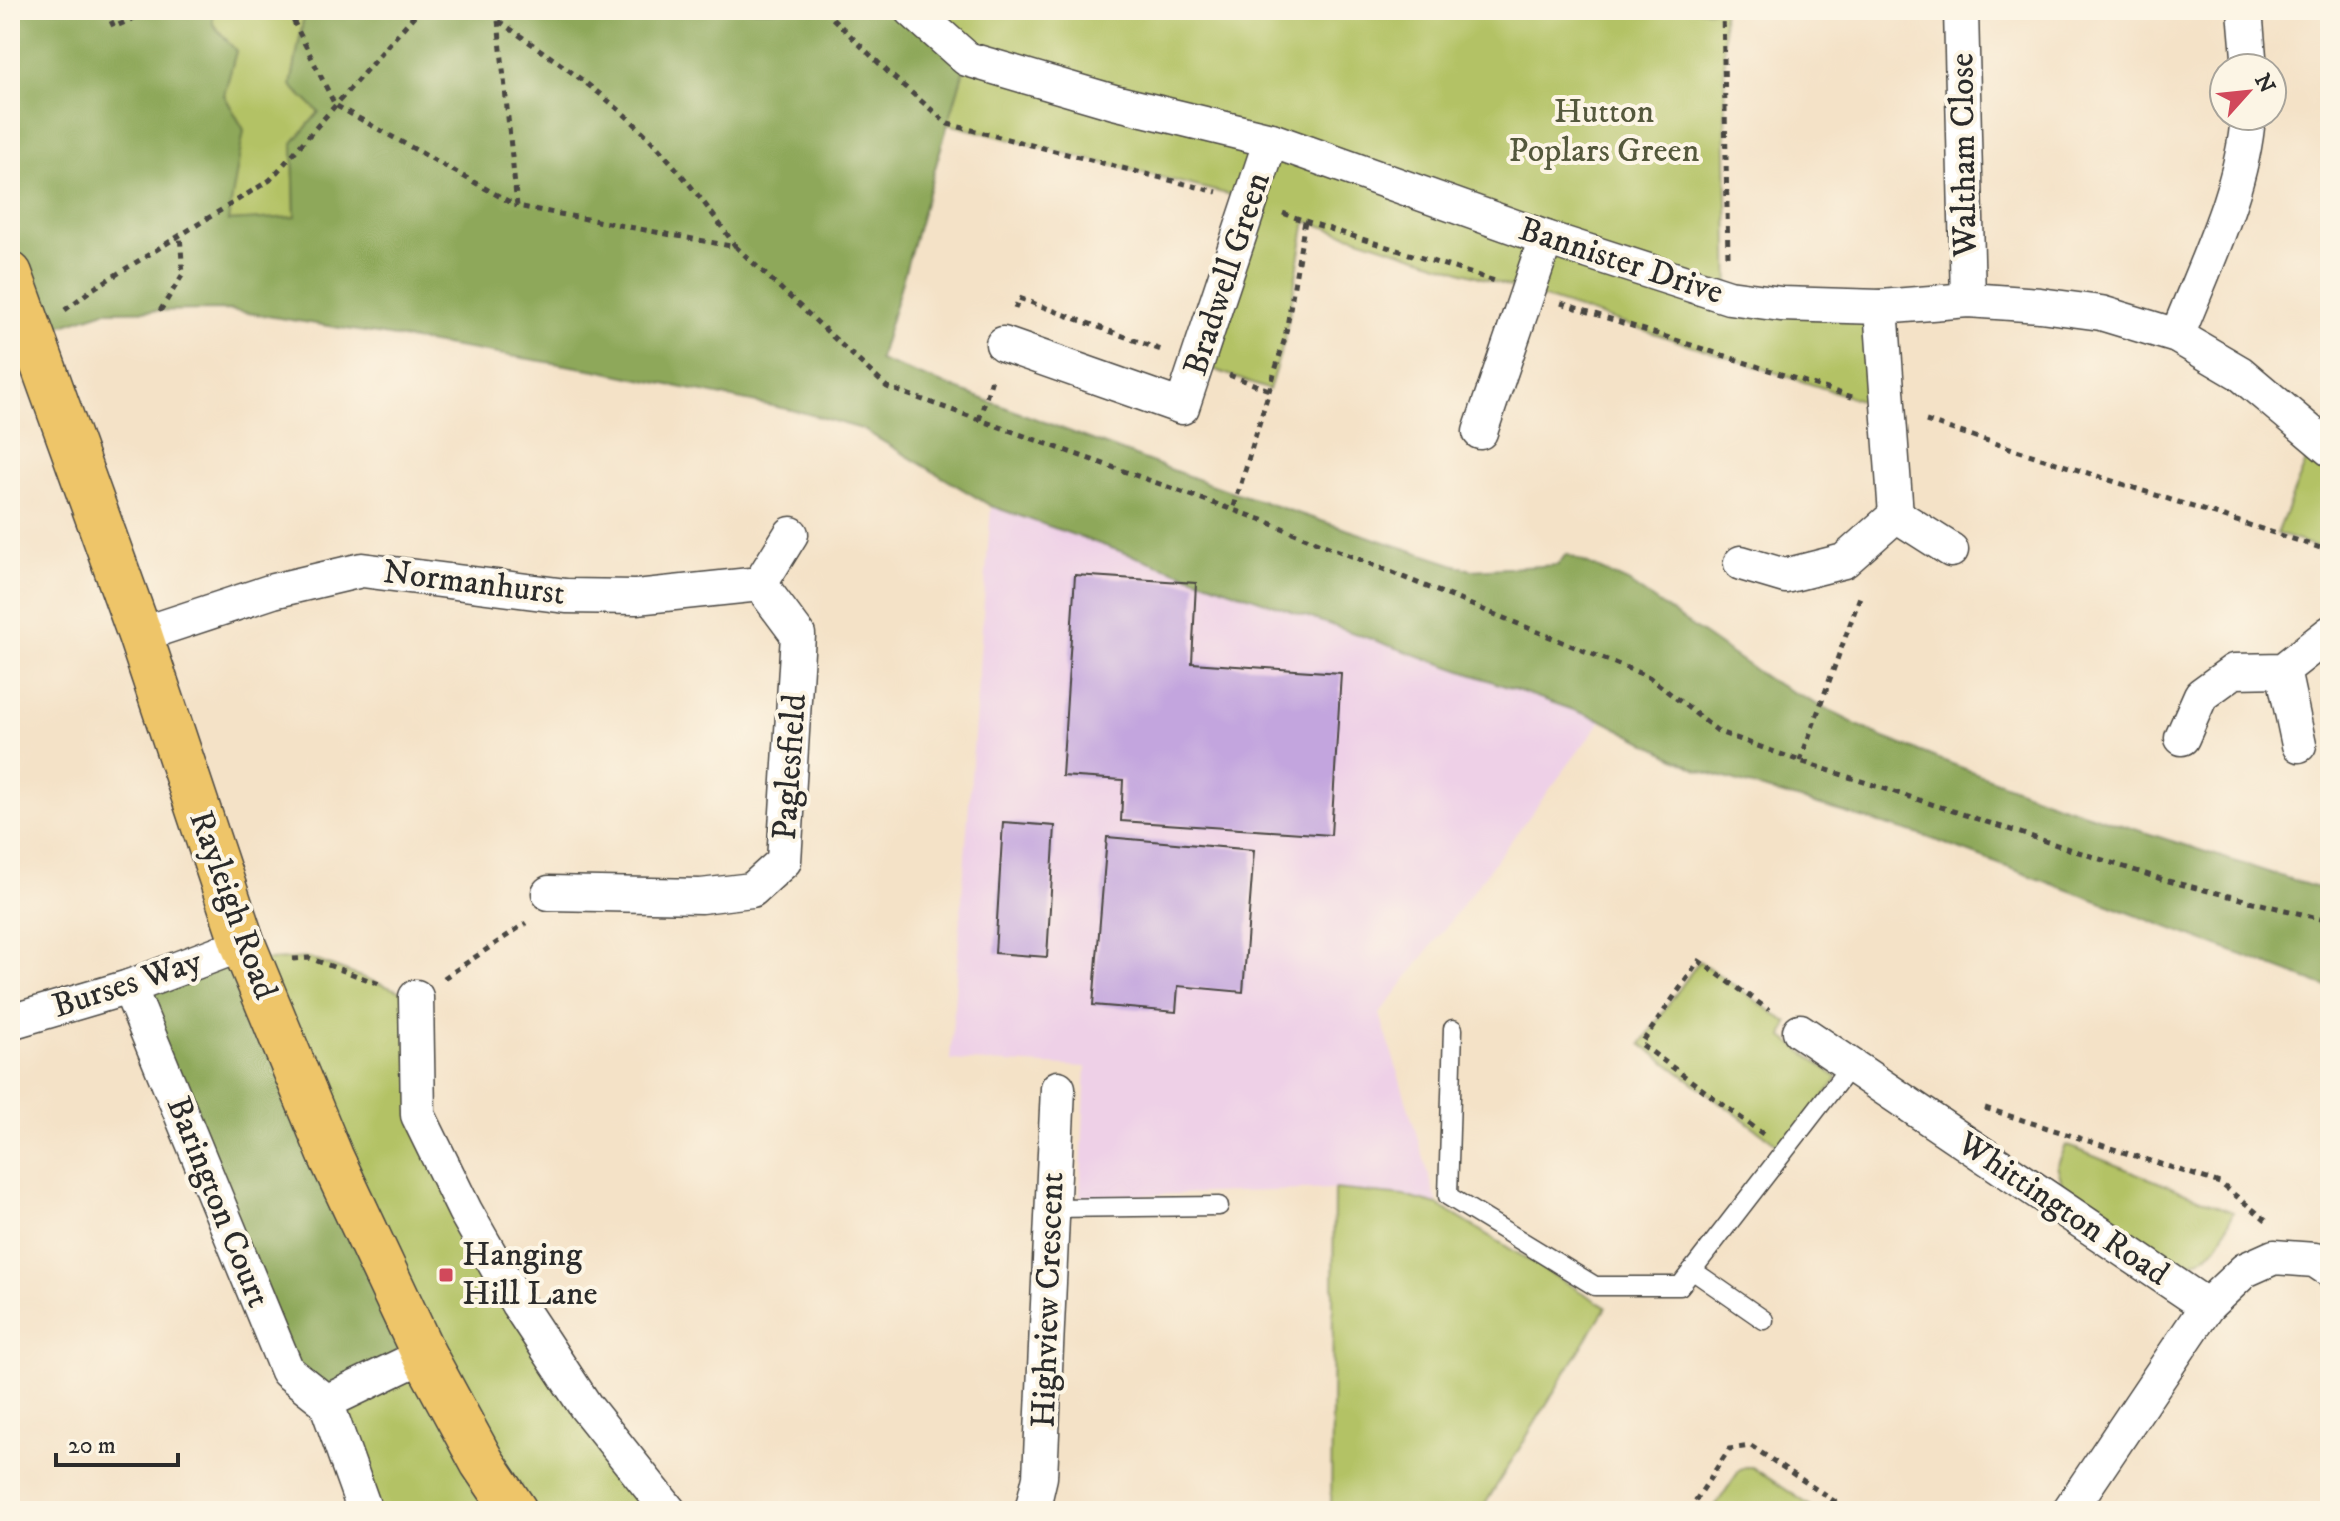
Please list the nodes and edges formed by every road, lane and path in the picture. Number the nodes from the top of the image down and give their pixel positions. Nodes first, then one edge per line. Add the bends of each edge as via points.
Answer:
1 (106, 10) edge
2 (152, 10) edge
3 (288, 10) edge
4 (419, 10) edge
5 (493, 10) edge
6 (824, 10) edge
7 (912, 10) edge
8 (1723, 10) edge
9 (1961, 10) edge
10 (2245, 10) edge
11 (498, 20) junction
12 (2249, 52) edge
13 (335, 105) junction
14 (2247, 132) edge
15 (1271, 140) junction
16 (1251, 200) junction
17 (517, 206) junction
18 (1305, 221) junction
19 (180, 235) junction
20 (1546, 238) junction
21 (736, 247) junction
22 (10, 274) edge
23 (1529, 292) junction
24 (1729, 297) junction
25 (1968, 300) junction
26 (1881, 307) junction
27 (160, 311) dead end
28 (2177, 336) junction
29 (21, 338) edge
30 (1003, 344) dead end
31 (1888, 409) junction
32 (1480, 432) dead end
33 (2330, 449) edge
34 (1233, 510) junction
35 (1896, 515) junction
36 (791, 534) dead end
37 (1951, 550) dead end
38 (2330, 551) edge
39 (1844, 561) junction
40 (1741, 563) dead end
41 (760, 584) junction
42 (2330, 633) edge
43 (140, 635) junction
44 (2283, 670) junction
45 (2182, 738) dead end
46 (2299, 745) dead end
47 (1800, 761) junction
48 (549, 893) dead end
49 (2330, 921) edge
50 (243, 944) junction
51 (129, 987) junction
52 (416, 997) dead end
53 (10, 1022) edge
54 (1453, 1029) dead end
55 (1800, 1031) joint
56 (1851, 1065) junction
57 (1058, 1088) dead end
58 (1980, 1106) dead end
59 (1785, 1150) junction
60 (1219, 1206) dead end
61 (1051, 1208) junction
62 (2266, 1220) dead end
63 (1692, 1270) junction
64 (2330, 1270) edge
65 (2207, 1306) junction
66 (1764, 1320) dead end
67 (424, 1355) junction
68 (326, 1402) junction
69 (359, 1509) edge
70 (515, 1511) edge
71 (669, 1511) edge
72 (1032, 1511) edge
73 (1689, 1511) edge
74 (1849, 1511) edge
75 (2069, 1511) edge

1 - 2 path via 114,27
3 - 13 path
4 - 13 path
5 - 11 path
6 - 16 path via 948,124
7 - 15 street, Bannister Drive via 967,59
8 - 24 path
9 - 25 street, Waltham Close
10 - 12 street
11 - 17 path
11 - 21 path via 647,136
13 - 17 path
13 - 19 path via 270,180
14 - 28 street via 2222,221
15 - 16 street, Bradwell Green
15 - 20 street, Bannister Drive
16 - 18 path
16 - 30 street, Bradwell Green via 1182,407
17 - 21 path
18 - 23 path
18 - 34 path via 1285,338
19 - 27 path via 183,274
19 - 29 path
20 - 23 street
20 - 24 street, Bannister Drive
21 - 34 path via 887,387
22 - 29 main road, Rayleigh Road
23 - 31 path
23 - 32 street
24 - 26 street, Bannister Drive
25 - 26 street, Bannister Drive
25 - 28 street, Bannister Drive via 2101,313
26 - 31 street
28 - 33 street, Bannister Drive via 2240,373
29 - 43 main road, Rayleigh Road
31 - 35 street
31 - 38 path
34 - 47 path via 1649,677 1719,732
35 - 37 street
35 - 39 street
36 - 41 street
39 - 40 street via 1785,576
39 - 47 path via 1862,595
41 - 43 street, Normanhurst via 636,597 566,596 362,570 273,591
41 - 48 street, Paglesfield via 798,635 784,861 752,890 701,896
42 - 44 street
43 - 50 main road, Rayleigh Road
44 - 45 street via 2234,671 2201,695
44 - 46 street
47 - 49 path via 2164,880
50 - 51 street, Burses Way
50 - 67 main road, Rayleigh Road via 331,1157
51 - 53 street, Burses Way
51 - 68 street, Barington Court via 287,1371
52 - 71 street via 418,1115 424,1129 518,1304 586,1407
54 - 63 lane via 1448,1196 1595,1286 1680,1286
55 - 56 street, Whittington Road
55 - 59 path via 1699,961 1641,1044
56 - 59 lane
56 - 65 street, Whittington Road
57 - 61 street, Highview Crescent
58 - 62 path via 2220,1183
59 - 63 lane
60 - 61 lane
61 - 72 street, Highview Crescent via 1040,1477
63 - 66 lane
64 - 65 street, Whittington Road via 2315,1260 2274,1257 2245,1270
65 - 75 street
67 - 68 street
67 - 70 main road, Rayleigh Road
68 - 69 street
73 - 74 path via 1729,1449 1751,1446

